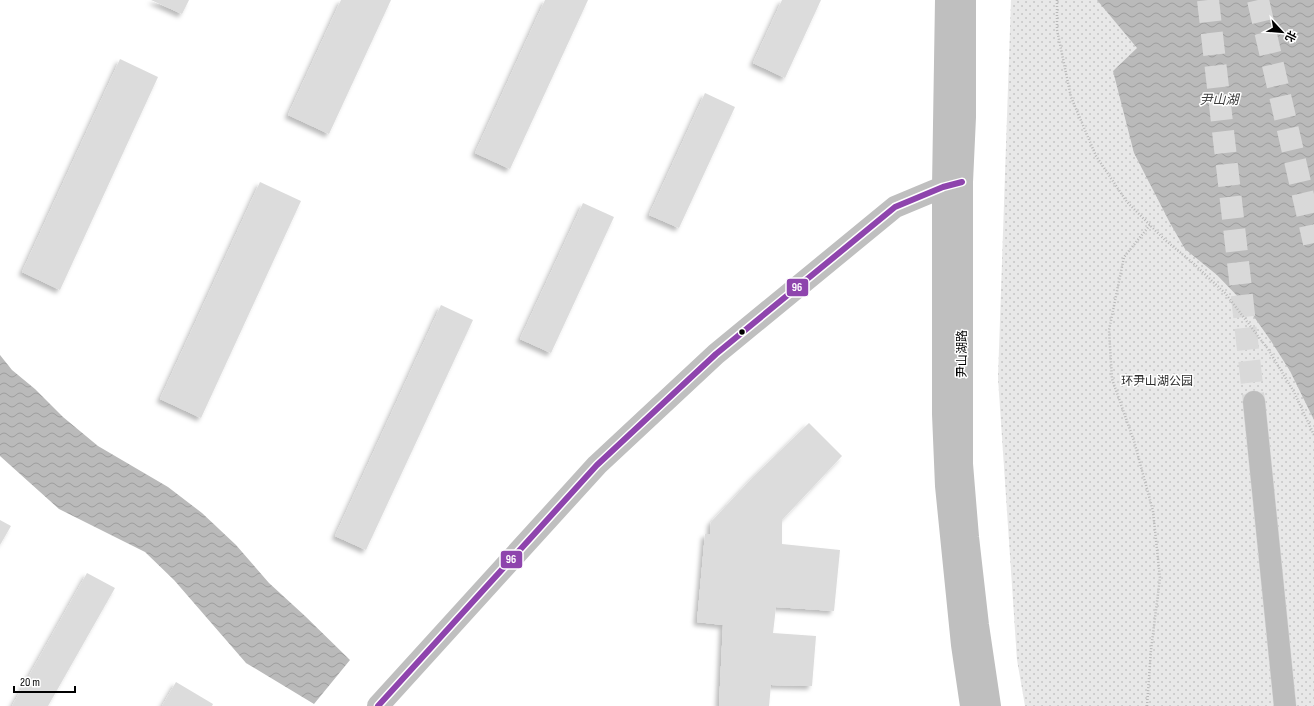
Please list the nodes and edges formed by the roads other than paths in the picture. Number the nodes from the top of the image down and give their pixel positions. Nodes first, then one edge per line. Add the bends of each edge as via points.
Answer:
1 (946, 0) edge
2 (965, 0) edge
3 (952, 185) junction
4 (1254, 402) tunnel mouth
5 (382, 701) edge
6 (971, 706) edge
7 (990, 706) edge
8 (1285, 706) edge

1 - 3 main road, 尹山湖路
2 - 3 main road, 尹山湖路 via 965,117
3 - 5 main road via 895,207 716,354 597,465
3 - 6 main road, 尹山湖路 via 943,414 946,486 962,645
3 - 7 main road, 尹山湖路 via 962,464 978,625
4 - 8 highway

